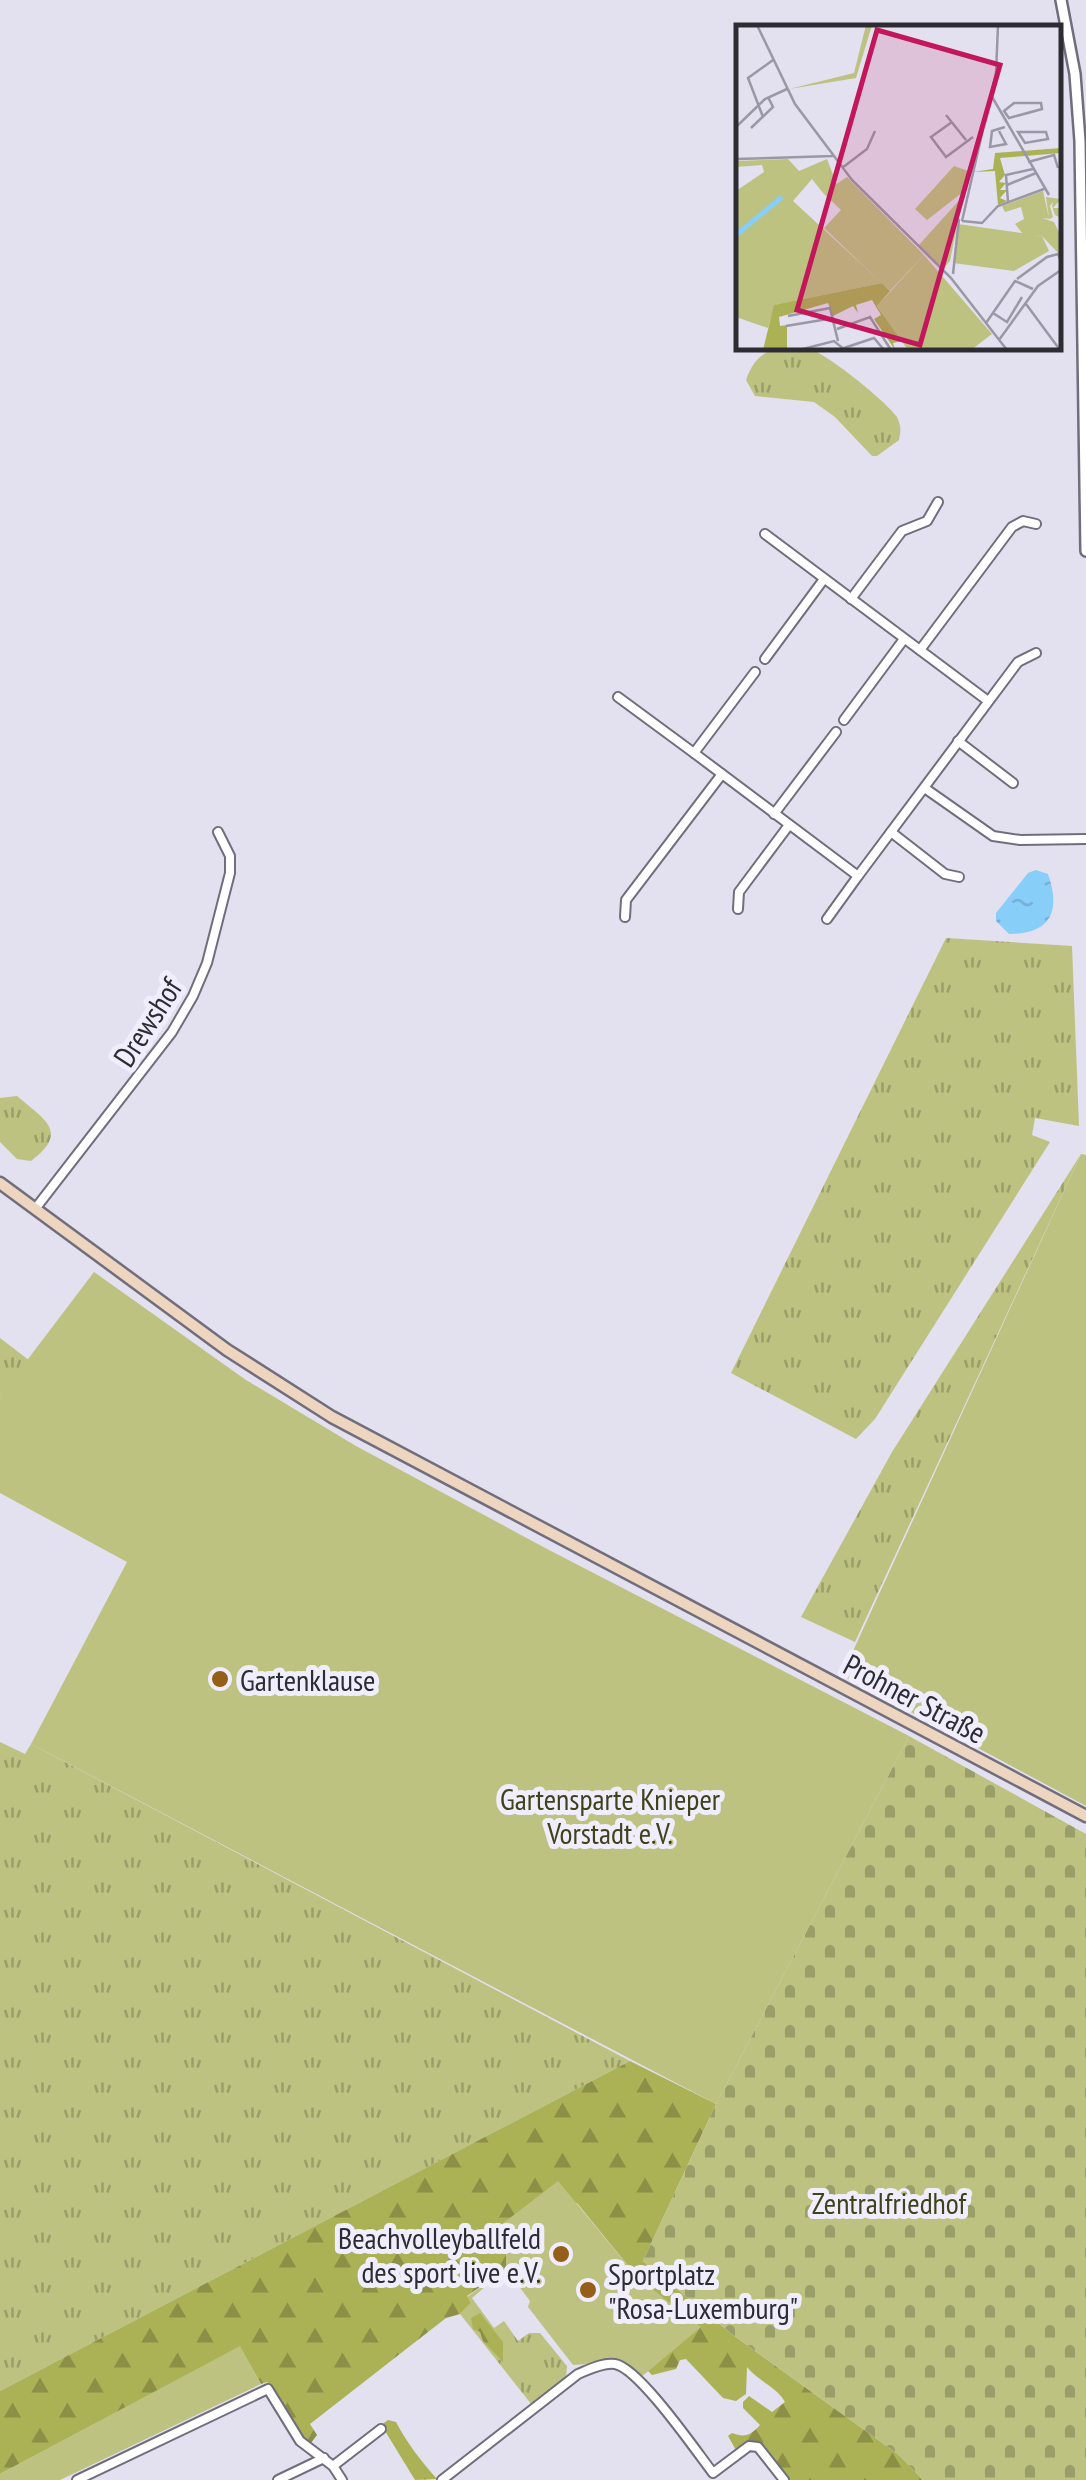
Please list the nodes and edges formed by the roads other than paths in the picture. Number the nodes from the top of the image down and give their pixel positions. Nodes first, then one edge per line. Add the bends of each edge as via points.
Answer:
1 (1061, 0) edge
2 (1084, 272) edge
3 (1084, 349) edge
4 (938, 502) dead end
5 (1036, 524) dead end
6 (764, 534) dead end
7 (1086, 551) edge
8 (824, 579) junction
9 (851, 599) junction
10 (904, 638) junction
11 (920, 650) junction
12 (1036, 653) dead end
13 (765, 659) dead end
14 (755, 672) dead end
15 (618, 697) dead end
16 (988, 702) junction
17 (844, 720) dead end
18 (836, 732) dead end
19 (958, 741) junction
20 (694, 753) junction
21 (722, 774) junction
22 (1012, 783) dead end
23 (926, 789) junction
24 (774, 814) junction
25 (789, 825) junction
26 (218, 832) dead end
27 (891, 832) junction
28 (1086, 838) edge
29 (858, 876) junction
30 (959, 876) dead end
31 (738, 909) dead end
32 (624, 917) dead end
33 (826, 919) dead end
34 (0, 1183) edge
35 (35, 1209) junction
36 (1086, 1816) edge
37 (382, 2429) dead end
38 (324, 2458) junction
39 (332, 2466) junction
40 (709, 2477) edge
41 (77, 2480) edge
42 (278, 2480) edge
43 (342, 2480) edge
44 (442, 2480) edge
45 (784, 2480) edge

1 - 2 street via 1075,74
2 - 3 street
3 - 7 street
4 - 9 street via 926,521 902,531
5 - 11 street via 1012,527
6 - 8 street
8 - 9 street
8 - 13 street
9 - 10 street
10 - 11 street
10 - 17 street
11 - 16 street
12 - 16 street via 1018,662
14 - 20 street
15 - 20 street
16 - 19 street
18 - 24 street
19 - 22 street
19 - 23 street
20 - 21 street
21 - 24 street
21 - 32 street via 626,900
23 - 27 street
23 - 28 street via 993,836
24 - 25 street
25 - 29 street
25 - 31 street via 739,892
26 - 35 street, Drewshof via 230,873 194,996
27 - 29 street
27 - 30 street via 944,874
29 - 33 street
34 - 35 main road, Prohner Straße
35 - 36 main road, Prohner Straße via 292,1393
37 - 39 street
38 - 39 street
38 - 41 street via 300,2440 268,2389
38 - 42 street
39 - 43 street
40 - 44 street via 635,2374 615,2364 578,2374
40 - 45 street via 749,2446 758,2447

